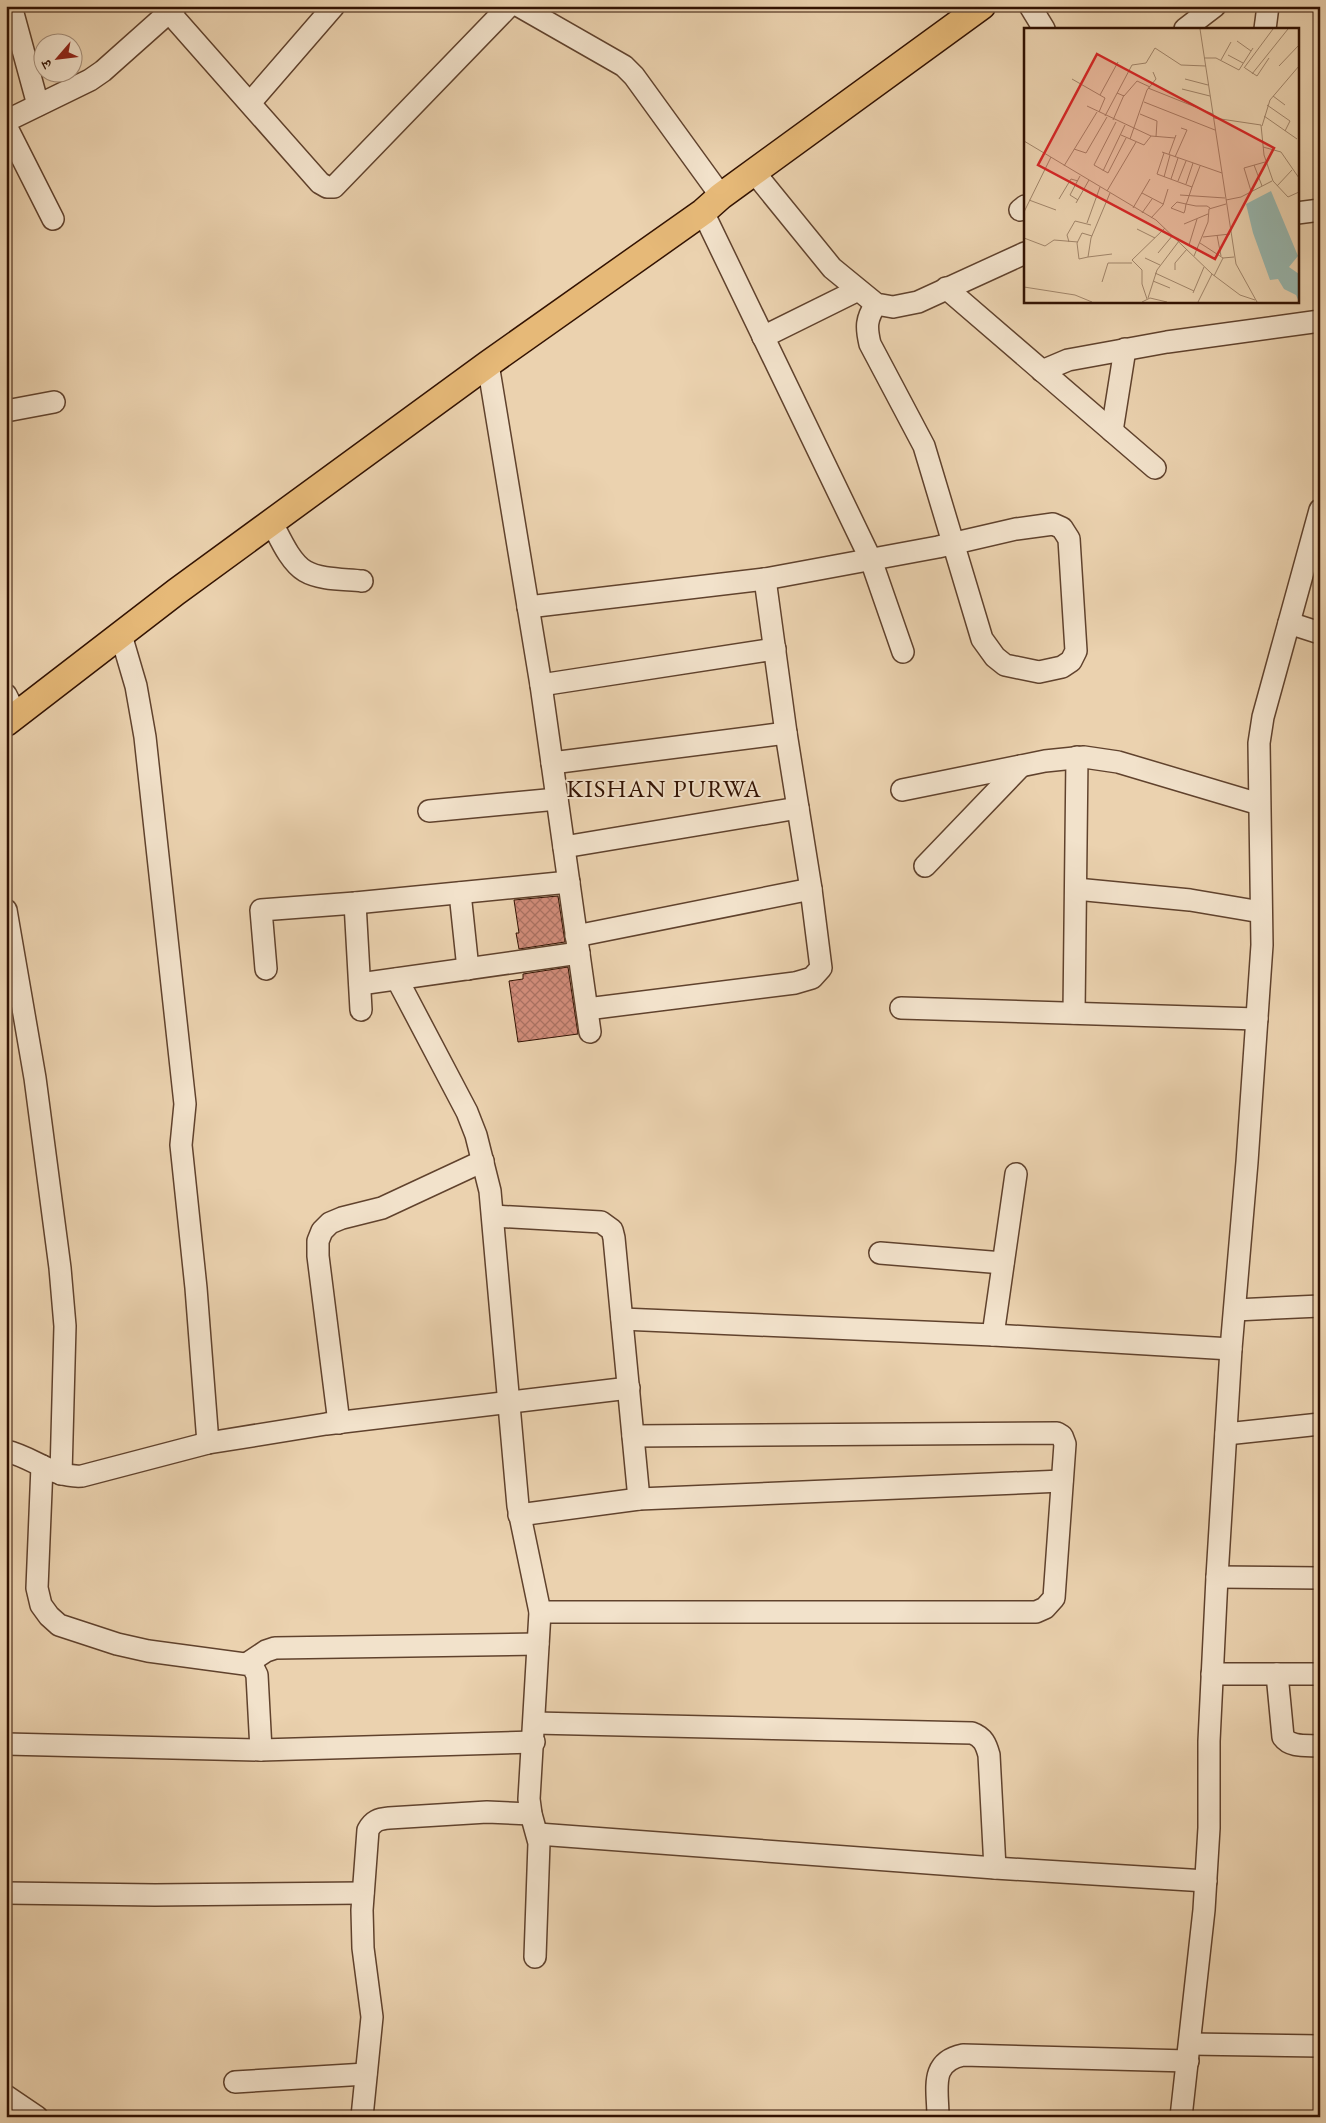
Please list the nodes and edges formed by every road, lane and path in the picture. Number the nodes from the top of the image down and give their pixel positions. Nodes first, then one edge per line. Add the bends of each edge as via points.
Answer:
1 (11, 6) edge
2 (334, 6) edge
3 (509, 6) edge
4 (518, 6) edge
5 (982, 6) edge
6 (1030, 6) edge
7 (1215, 6) edge
8 (1268, 6) edge
9 (172, 9) edge
10 (1043, 28) edge
11 (1186, 28) edge
12 (1266, 28) edge
13 (250, 103) junction
14 (38, 105) junction
15 (6, 121) edge
16 (6, 126) edge
17 (754, 172) junction
18 (712, 204) junction
19 (53, 219) dead end
20 (1024, 253) edge
21 (946, 288) junction
22 (858, 290) junction
23 (876, 304) junction
24 (1320, 321) edge
25 (763, 337) junction
26 (1125, 349) junction
27 (488, 364) junction
28 (1042, 371) junction
29 (54, 402) dead end
30 (6, 411) edge
31 (1112, 431) junction
32 (1155, 468) dead end
33 (1319, 514) edge
34 (272, 523) junction
35 (954, 544) junction
36 (871, 560) junction
37 (765, 579) junction
38 (362, 581) dead end
39 (528, 607) junction
40 (1289, 624) junction
41 (1320, 633) edge
42 (121, 635) junction
43 (775, 649) junction
44 (903, 652) dead end
45 (540, 685) junction
46 (10, 711) edge
47 (786, 733) junction
48 (1078, 757) junction
49 (552, 763) junction
50 (1021, 766) junction
51 (902, 790) dead end
52 (558, 799) junction
53 (1259, 804) junction
54 (798, 808) junction
55 (429, 811) dead end
56 (564, 847) junction
57 (925, 866) dead end
58 (569, 882) junction
59 (811, 889) junction
60 (1076, 889) junction
61 (460, 893) junction
62 (355, 903) junction
63 (6, 910) edge
64 (1261, 912) junction
65 (578, 944) junction
66 (266, 969) dead end
67 (468, 969) junction
68 (397, 979) junction
69 (360, 984) junction
70 (902, 1008) dead end
71 (587, 1009) junction
72 (361, 1010) dead end
73 (1074, 1013) junction
74 (1257, 1019) junction
75 (590, 1032) dead end
76 (483, 1161) junction
77 (1016, 1174) dead end
78 (493, 1216) junction
79 (880, 1253) dead end
80 (1003, 1263) junction
81 (1320, 1306) edge
82 (1235, 1310) junction
83 (622, 1319) junction
84 (993, 1335) junction
85 (1231, 1349) junction
86 (629, 1388) junction
87 (509, 1402) junction
88 (339, 1423) junction
89 (1320, 1424) edge
90 (1226, 1434) junction
91 (632, 1436) junction
92 (208, 1443) junction
93 (6, 1451) edge
94 (52, 1470) junction
95 (1062, 1481) junction
96 (639, 1499) junction
97 (519, 1515) junction
98 (1217, 1577) junction
99 (1320, 1578) edge
100 (540, 1612) junction
101 (538, 1644) junction
102 (248, 1663) junction
103 (1212, 1674) junction
104 (1277, 1674) junction
105 (1320, 1674) edge
106 (534, 1733) junction
107 (6, 1744) edge
108 (1320, 1746) edge
109 (260, 1750) junction
110 (531, 1814) junction
111 (538, 1834) junction
112 (995, 1868) junction
113 (1206, 1881) junction
114 (6, 1893) edge
115 (363, 1893) junction
116 (535, 1958) dead end
117 (1320, 2046) edge
118 (1189, 2053) junction
119 (366, 2074) junction
120 (235, 2082) dead end
121 (6, 2096) edge
122 (37, 2117) edge
123 (362, 2117) edge
124 (938, 2117) edge
125 (1181, 2117) edge

1 - 14 street
2 - 13 street
3 - 13 street via 334,187 320,182
4 - 18 street via 624,66 634,76
5 - 17 main road
6 - 10 street
7 - 11 street
8 - 12 street
9 - 13 street
9 - 14 street via 103,71
14 - 15 street
16 - 19 street
17 - 18 main road
17 - 22 street via 832,268
18 - 25 street
18 - 27 main road
20 - 21 street
21 - 23 street via 918,302 893,307
21 - 28 street
22 - 23 street
22 - 25 street
23 - 35 street via 866,325 870,344 924,446
24 - 26 street
25 - 36 street
26 - 28 street via 1068,360
26 - 31 street
27 - 34 main road
27 - 39 street
28 - 31 street
29 - 30 street
31 - 32 street
33 - 40 street
34 - 38 street via 295,562 305,571 318,576
34 - 42 main road
35 - 35 street via 1053,524 1062,528 1069,539 1076,651 1071,661 1062,667 1039,672 1005,665 995,657 982,639
35 - 36 street
36 - 37 street
36 - 44 street
37 - 39 street
37 - 43 street
39 - 45 street
40 - 41 street
40 - 53 street via 1263,718 1259,743
42 - 46 main road
42 - 92 street via 136,686 145,737 185,1104 181,1146
43 - 45 street
43 - 47 street
45 - 49 street
47 - 49 street
47 - 54 street
48 - 50 street
48 - 53 street via 1118,762
48 - 60 street
49 - 52 street
50 - 51 street
50 - 57 street
52 - 55 street
52 - 56 street
53 - 64 street
54 - 56 street
54 - 59 street
56 - 58 street
58 - 61 street
58 - 65 street
59 - 65 street
59 - 71 street via 820,968 812,978
60 - 64 street via 1190,900
60 - 73 street
61 - 62 street
61 - 67 street
62 - 66 street via 261,910
62 - 69 street
63 - 94 street via 34,1078 65,1326
64 - 74 street
65 - 67 street
65 - 71 street
67 - 68 street
68 - 69 street
68 - 76 street via 467,1112
69 - 72 street
70 - 73 street
71 - 75 street
73 - 74 street
74 - 82 street
76 - 78 street
76 - 88 street via 382,1208 330,1223 322,1231 318,1256
77 - 80 street
78 - 83 street via 608,1225 614,1238
78 - 87 street
79 - 80 street
80 - 84 street
81 - 82 street
82 - 85 street
83 - 84 street
83 - 86 street
84 - 85 street
85 - 90 street
86 - 87 street
86 - 91 street
87 - 88 street
87 - 97 street
88 - 92 street
89 - 90 street
90 - 98 street
91 - 95 street via 1057,1433 1065,1444
91 - 96 street
92 - 94 street via 82,1476 69,1477
93 - 94 street
94 - 102 street via 36,1588 41,1605 49,1616 59,1625 117,1644
95 - 96 street
95 - 100 street via 1054,1598 1036,1612
96 - 97 street
97 - 100 street
98 - 99 street
98 - 103 street
100 - 101 street
101 - 102 street via 275,1648
101 - 106 street
102 - 109 street via 257,1675
103 - 104 street
103 - 113 street
104 - 105 street
104 - 108 street via 1282,1737 1292,1744
106 - 109 street
106 - 110 street
106 - 112 street via 972,1733 980,1736 990,1755
107 - 109 street
110 - 111 street
110 - 115 street via 487,1812 379,1819 368,1830
111 - 112 street
111 - 116 street
112 - 113 street
113 - 118 street
114 - 115 street
115 - 119 street via 363,1948 372,2017
117 - 118 street
118 - 124 street via 952,2057 938,2072
118 - 125 street
119 - 120 street
119 - 123 street
121 - 122 street

